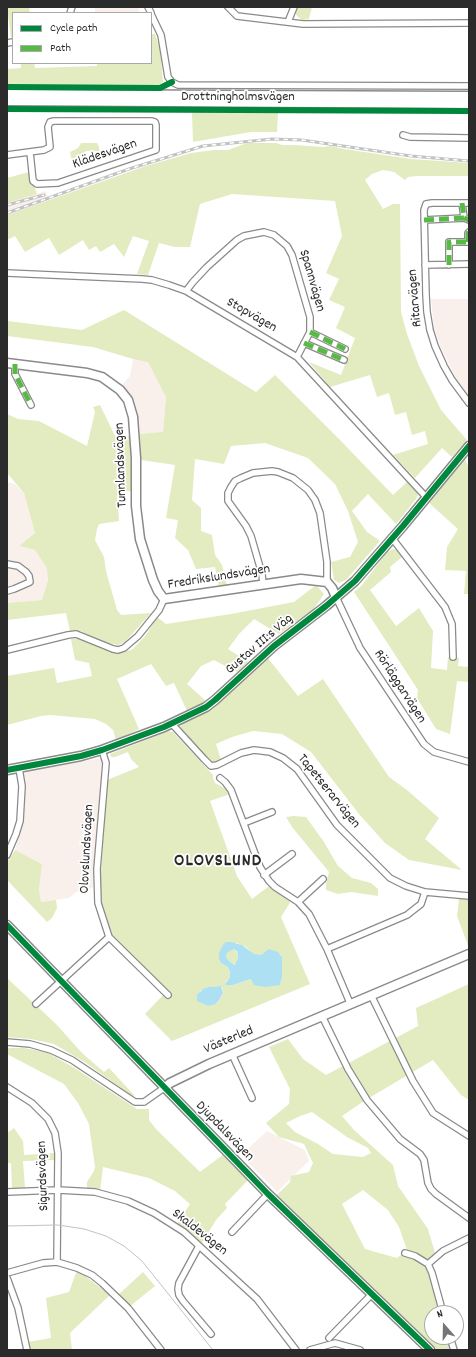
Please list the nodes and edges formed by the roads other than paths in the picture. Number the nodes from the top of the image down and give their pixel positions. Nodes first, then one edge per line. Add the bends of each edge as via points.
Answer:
1 (228, 7) edge
2 (294, 7) edge
3 (152, 15) edge
4 (288, 22) junction
5 (469, 23) edge
6 (469, 86) edge
7 (7, 94) edge
8 (469, 96) edge
9 (7, 101) edge
10 (469, 104) edge
11 (403, 135) dead end
12 (469, 138) edge
13 (30, 152) junction
14 (7, 154) edge
15 (462, 203) junction
16 (469, 203) edge
17 (467, 219) edge
18 (424, 220) junction
19 (469, 232) edge
20 (469, 242) edge
21 (449, 264) junction
22 (469, 264) edge
23 (424, 265) junction
24 (7, 273) edge
25 (186, 291) junction
26 (310, 332) junction
27 (304, 343) junction
28 (346, 349) dead end
29 (297, 358) junction
30 (344, 360) dead end
31 (11, 363) edge
32 (469, 403) edge
33 (31, 405) dead end
34 (469, 446) edge
35 (426, 497) junction
36 (392, 538) junction
37 (7, 564) edge
38 (327, 582) junction
39 (263, 584) junction
40 (7, 591) edge
41 (336, 597) junction
42 (164, 599) junction
43 (7, 650) edge
44 (453, 657) dead end
45 (172, 724) junction
46 (102, 750) junction
47 (469, 762) edge
48 (18, 768) junction
49 (7, 770) edge
50 (220, 778) dead end
51 (272, 812) dead end
52 (244, 823) junction
53 (292, 854) dead end
54 (7, 855) edge
55 (264, 875) junction
56 (323, 878) dead end
57 (425, 892) junction
58 (469, 896) edge
59 (298, 902) junction
60 (7, 925) edge
61 (108, 937) junction
62 (327, 949) junction
63 (469, 954) edge
64 (61, 981) junction
65 (371, 994) junction
66 (168, 995) dead end
67 (350, 1003) junction
68 (36, 1004) dead end
69 (322, 1016) junction
70 (7, 1042) edge
71 (232, 1054) junction
72 (164, 1088) junction
73 (8, 1090) edge
74 (252, 1098) dead end
75 (469, 1136) edge
76 (58, 1190) junction
77 (7, 1192) edge
78 (268, 1194) junction
79 (469, 1218) edge
80 (232, 1232) dead end
81 (469, 1238) edge
82 (199, 1246) junction
83 (405, 1253) dead end
84 (57, 1262) junction
85 (428, 1264) junction
86 (7, 1273) edge
87 (7, 1278) edge
88 (372, 1294) junction
89 (441, 1305) edge
90 (211, 1334) dead end
91 (329, 1338) dead end
92 (27, 1350) edge
93 (161, 1350) edge
94 (296, 1350) edge
95 (310, 1350) edge
96 (360, 1350) edge
97 (430, 1350) edge

1 - 4 street via 236,16
2 - 4 street
3 - 6 street, Drottningholmsvägen via 161,35 168,77 178,85
4 - 5 street
7 - 8 street, Drottningholmsvägen
9 - 10 street, Drottningholmsvägen
11 - 12 street
13 - 13 street, Klädesvägen via 33,180 37,184 58,183 156,150 156,125 152,121 54,121 50,122 48,127 50,146 44,150
13 - 14 street, Klädesvägen
15 - 16 street
15 - 17 street
15 - 18 street, Ritarvägen via 426,204
17 - 18 street
18 - 23 street, Ritarvägen
19 - 20 street
20 - 21 street via 449,242
21 - 22 street
21 - 23 street
23 - 32 street, Ritarvägen via 427,312 435,346 452,380
24 - 25 street, Stopvägen via 152,280
25 - 26 street, Spannvägen via 207,267 237,240 264,232 274,235 288,246 292,255 310,317
25 - 29 street, Stopvägen
26 - 27 street, Spannvägen
26 - 28 street, Spannvägen
27 - 29 street, Spannvägen
27 - 30 street
29 - 35 street, Stopvägen
31 - 33 street, Tunnlandsvägen
31 - 42 street, Tunnlandsvägen via 102,377 120,390 128,400 133,417 136,506 140,539 153,580
34 - 35 street, Gustav III:s Väg
35 - 36 street, Gustav III:s Väg
36 - 41 street, Gustav III:s Väg via 355,581
36 - 44 street via 449,615 453,632
37 - 40 street via 18,566 26,572 30,582
38 - 39 street, Fredrikslundsvägen via 301,580
38 - 39 street via 327,562 320,513 315,500 308,490 293,478 272,471 241,478 235,481 228,493 228,501 251,536
38 - 41 street
39 - 42 street, Fredrikslundsvägen
41 - 45 street, Gustav III:s Väg via 274,646 206,707
41 - 47 street, Rörläggarvägen via 360,648 424,744 434,752
42 - 43 street, Fredrikslundsvägen via 159,610 138,636 118,650 76,634
45 - 46 street, Gustav III:s Väg
45 - 57 street, Tapetserarvägen via 211,766 254,750 270,752 284,758 297,769 337,825 390,878
46 - 48 street, Gustav III:s Väg
46 - 61 street, Olovslundsvägen via 106,763 96,886
48 - 49 street, Gustav III:s Väg
48 - 54 street via 22,786 20,821
50 - 52 street via 231,790
51 - 52 street
52 - 55 street
53 - 55 street
55 - 59 street via 275,887
56 - 59 street
57 - 58 street, Tapetserarvägen
57 - 62 street via 421,904 407,915
59 - 62 street via 308,914
60 - 64 street, Djupdalsvägen
61 - 64 street
61 - 66 street, Olovslundsvägen
62 - 67 street
63 - 65 street, Västerled
64 - 68 street
64 - 72 street, Djupdalsvägen
65 - 67 street, Västerled
65 - 75 street via 406,1068 433,1113
67 - 69 street, Västerled
69 - 71 street, Västerled
69 - 79 street via 348,1069 367,1100 400,1139 424,1160 431,1189
70 - 72 street, Västerled via 30,1044 51,1050 72,1060 135,1102 144,1102
71 - 72 street, Västerled
71 - 74 street
72 - 78 street, Djupdalsvägen
73 - 76 street, Sigurdsvägen via 32,1103 48,1120 55,1133
76 - 77 street, Skaldevägen
76 - 82 street, Skaldevägen via 95,1192 128,1201 154,1213 184,1232
76 - 84 street, Sigurdsvägen
78 - 80 street
78 - 88 street, Djupdalsvägen
81 - 85 street via 443,1251
82 - 90 street via 178,1289 183,1301
82 - 94 street, Skaldevägen via 257,1299
83 - 85 street
84 - 86 street
84 - 93 street via 78,1268 102,1283 131,1311
85 - 89 street
87 - 92 street via 18,1308
88 - 91 street
88 - 97 street, Djupdalsvägen
95 - 96 street via 336,1343

